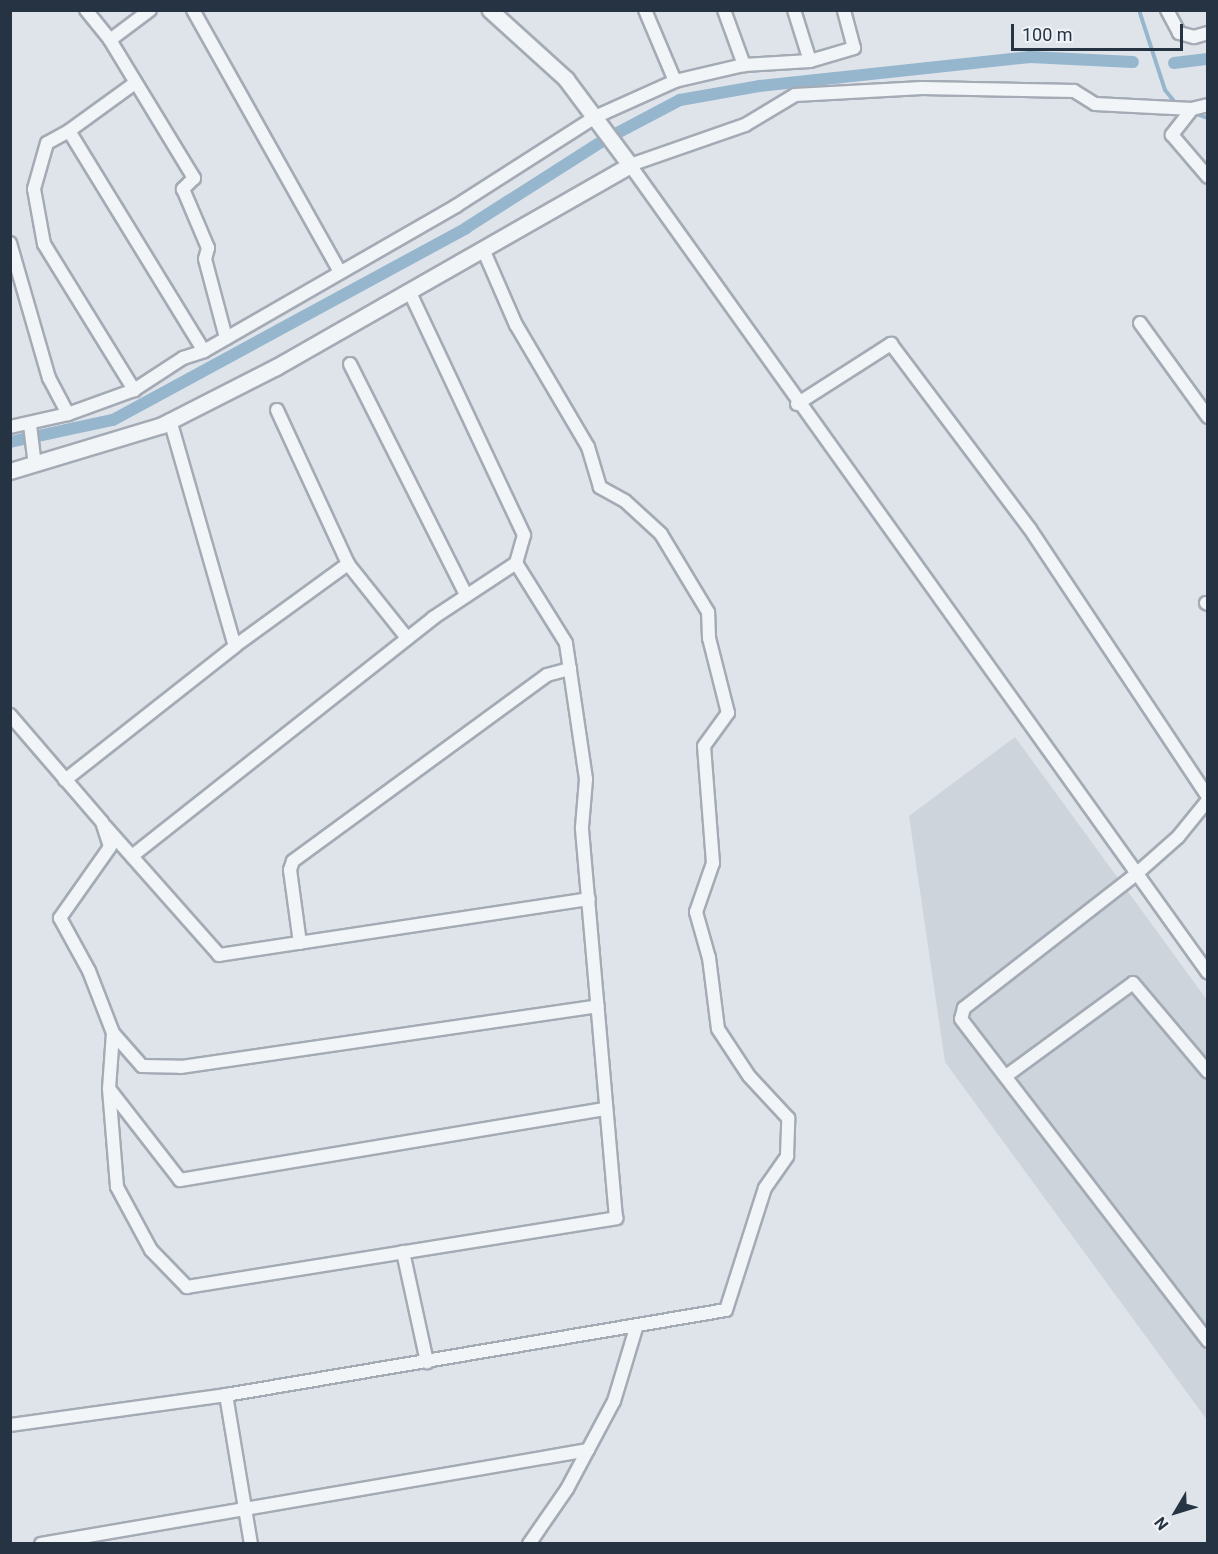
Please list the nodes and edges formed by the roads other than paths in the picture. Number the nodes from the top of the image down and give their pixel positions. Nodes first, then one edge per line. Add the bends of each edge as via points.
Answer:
1 (86, 10) edge
2 (150, 10) edge
3 (193, 10) edge
4 (490, 10) edge
5 (645, 10) edge
6 (724, 10) edge
7 (794, 10) edge
8 (844, 10) edge
9 (1167, 10) edge
10 (1208, 33) edge
11 (110, 40) junction
12 (810, 61) junction
13 (744, 65) junction
14 (675, 81) junction
15 (135, 84) junction
16 (1208, 105) edge
17 (1192, 109) junction
18 (595, 117) junction
19 (69, 131) junction
20 (626, 160) junction
21 (1208, 177) edge
22 (10, 243) edge
23 (483, 249) junction
24 (339, 270) junction
25 (409, 291) junction
26 (1140, 323) dead end
27 (226, 338) junction
28 (204, 351) junction
29 (350, 364) dead end
30 (134, 390) junction
31 (796, 404) junction
32 (277, 410) dead end
33 (68, 414) junction
34 (1208, 417) edge
35 (170, 420) junction
36 (30, 425) junction
37 (10, 427) edge
38 (35, 464) junction
39 (10, 471) edge
40 (516, 563) junction
41 (348, 564) junction
42 (466, 595) junction
43 (407, 638) junction
44 (235, 646) junction
45 (570, 669) junction
46 (10, 715) edge
47 (65, 780) junction
48 (1208, 799) edge
49 (102, 822) junction
50 (132, 856) junction
51 (1135, 875) junction
52 (589, 899) junction
53 (300, 943) junction
54 (1208, 973) edge
55 (598, 1006) junction
56 (113, 1034) junction
57 (1208, 1072) edge
58 (1006, 1076) junction
59 (109, 1089) junction
60 (606, 1108) junction
61 (403, 1252) junction
62 (636, 1328) junction
63 (1208, 1341) edge
64 (427, 1362) junction
65 (226, 1395) junction
66 (10, 1425) edge
67 (588, 1450) junction
68 (246, 1509) junction
69 (41, 1544) edge
70 (252, 1544) edge
71 (529, 1544) edge

1 - 11 street
2 - 11 street
3 - 24 street
4 - 18 street via 566,80
5 - 14 street
6 - 13 street
7 - 12 street
8 - 12 street via 854,48
9 - 10 street via 1179,33 1194,37
11 - 15 street
12 - 13 street
13 - 14 street
14 - 18 street
15 - 19 street
15 - 27 street via 194,178 183,189 208,248 205,259
16 - 17 street
17 - 20 street via 1095,104 1074,91 922,88 795,95 745,125
17 - 21 street via 1172,135
18 - 20 street
18 - 24 street via 456,206
19 - 28 street
19 - 30 street via 47,143 34,189 44,244
20 - 23 street
20 - 31 street
22 - 33 street via 49,378
23 - 25 street
23 - 62 street via 516,325 588,447 600,487 625,501 661,534 708,612 709,638 728,712 704,746 713,863 696,912 709,958 718,1029 749,1076 788,1118 787,1156 765,1188 726,1310
24 - 27 street
25 - 35 street via 276,367
25 - 40 street via 524,535
26 - 34 street
27 - 28 street
28 - 30 street via 183,358
29 - 42 street
30 - 33 street
31 - 48 street via 891,344 1030,529
31 - 51 street
32 - 41 street
33 - 36 street
35 - 38 street
35 - 44 street
36 - 37 street
36 - 38 street
38 - 39 street
40 - 42 street
40 - 45 street via 566,643
41 - 43 street
41 - 44 street
42 - 43 street
43 - 50 street
44 - 47 street
45 - 52 street via 586,779 582,827
45 - 53 street via 547,675 293,861 290,870
46 - 47 street
47 - 49 street
48 - 51 street via 1178,837
49 - 50 street
49 - 56 street via 110,847 60,918 89,971
50 - 53 street via 219,955
51 - 54 street
51 - 58 street via 964,1008 961,1018
52 - 53 street
52 - 55 street
55 - 56 street via 181,1067 142,1066
55 - 60 street
56 - 59 street
57 - 58 street via 1132,983
58 - 63 street
59 - 60 street via 180,1180
59 - 61 street via 117,1187 152,1250 187,1287
60 - 61 street via 616,1218
61 - 64 street
62 - 64 street
62 - 67 street via 614,1401
64 - 65 street
65 - 66 street
65 - 68 street
67 - 68 street
67 - 71 street
68 - 69 street
68 - 70 street

